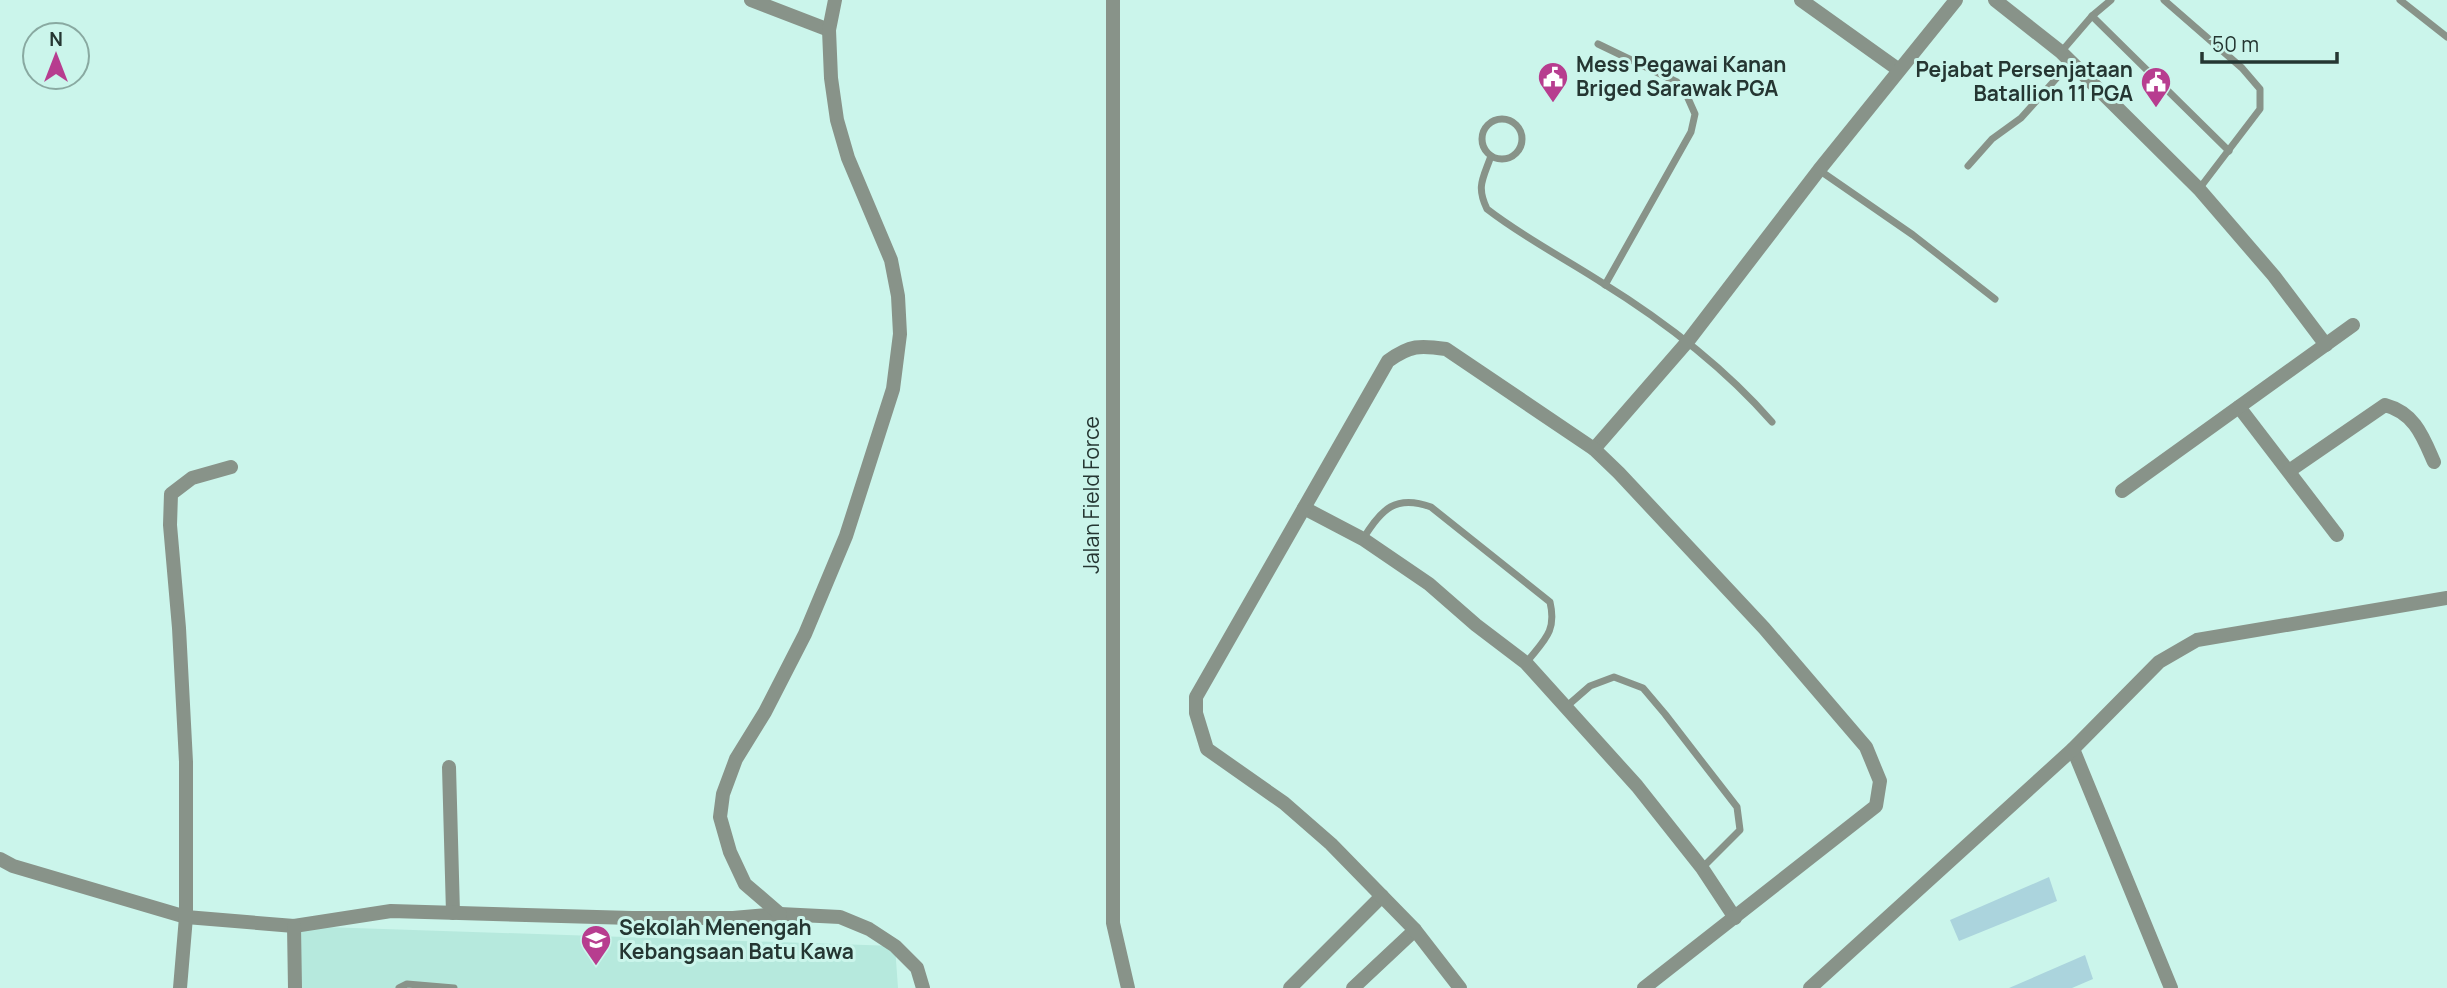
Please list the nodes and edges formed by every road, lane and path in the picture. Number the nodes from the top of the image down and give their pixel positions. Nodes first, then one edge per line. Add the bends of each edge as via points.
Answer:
1 (751, 0) edge
2 (835, 0) edge
3 (1113, 0) edge
4 (1801, 0) edge
5 (1956, 0) edge
6 (1995, 0) edge
7 (2111, 0) edge
8 (2164, 0) edge
9 (2400, 0) edge
10 (2092, 16) junction
11 (829, 30) junction
12 (2447, 37) edge
13 (1598, 44) dead end
14 (2066, 57) junction
15 (1899, 70) junction
16 (2229, 151) junction
17 (1491, 156) junction
18 (1968, 166) dead end
19 (1819, 170) junction
20 (2199, 189) junction
21 (1605, 285) junction
22 (1995, 299) dead end
23 (2353, 325) dead end
24 (1688, 341) junction
25 (2326, 345) junction
26 (2239, 407) junction
27 (1772, 422) dead end
28 (1594, 449) junction
29 (2434, 462) dead end
30 (231, 467) dead end
31 (2289, 471) junction
32 (2122, 491) dead end
33 (1304, 508) junction
34 (2336, 535) dead end
35 (1363, 539) junction
36 (2447, 598) edge
37 (1526, 663) junction
38 (1567, 706) junction
39 (2073, 749) junction
40 (449, 767) dead end
41 (0, 859) edge
42 (1702, 868) junction
43 (1382, 896) junction
44 (453, 913) junction
45 (779, 914) junction
46 (187, 917) junction
47 (1735, 918) junction
48 (294, 926) junction
49 (1415, 930) junction
50 (180, 988) edge
51 (295, 988) edge
52 (400, 988) edge
53 (454, 988) edge
54 (923, 988) edge
55 (1128, 988) edge
56 (1290, 988) edge
57 (1353, 988) edge
58 (1460, 988) edge
59 (1644, 988) edge
60 (1810, 988) edge
61 (2171, 988) edge

1 - 11 street
2 - 11 street
3 - 55 street, Jalan Field Force via 1113,923
4 - 15 street
5 - 15 street
6 - 14 street
7 - 10 lane
8 - 16 lane via 2260,89 2260,108
9 - 12 lane
10 - 14 lane
10 - 16 lane
11 - 45 street via 837,120 891,260 900,334 893,389 846,536 805,634 736,759 723,794 720,817 730,852 745,884
13 - 21 lane via 1677,82 1695,114 1691,132
14 - 18 lane via 2021,118 1992,139
14 - 20 street
15 - 19 street
16 - 20 lane
17 - 17 lane via 1508,158 1518,151 1521,134 1514,123 1493,121 1484,129 1482,141
17 - 21 lane via 1480,187 1487,209
19 - 22 lane
19 - 24 street
20 - 25 street
21 - 24 lane
23 - 25 street
24 - 27 lane
24 - 28 street
25 - 26 street
26 - 31 street
26 - 32 street
28 - 33 street via 1446,349 1407,348 1388,361
28 - 47 street via 1764,628 1866,747 1880,781 1876,806
29 - 31 street via 2418,426 2385,405
30 - 46 street via 192,478 171,494 186,762
31 - 34 street
33 - 35 street
33 - 43 street via 1196,697 1196,713 1207,749 1284,803
35 - 37 street via 1429,584
35 - 37 lane via 1390,507 1407,500 1431,507 1550,602 1551,633
36 - 39 street via 2197,640 2159,662
37 - 38 street
38 - 42 street
38 - 42 lane via 1590,686 1614,677 1643,688 1738,807 1740,830
39 - 60 street
39 - 61 street
40 - 44 street
41 - 46 street
42 - 47 street
43 - 49 street
43 - 56 street
44 - 45 street via 632,918
44 - 48 street via 391,911
45 - 54 street via 840,917 869,929 917,968
46 - 48 street
46 - 50 street
47 - 59 street
48 - 51 street
49 - 57 street
49 - 58 street
52 - 53 lane via 407,984

